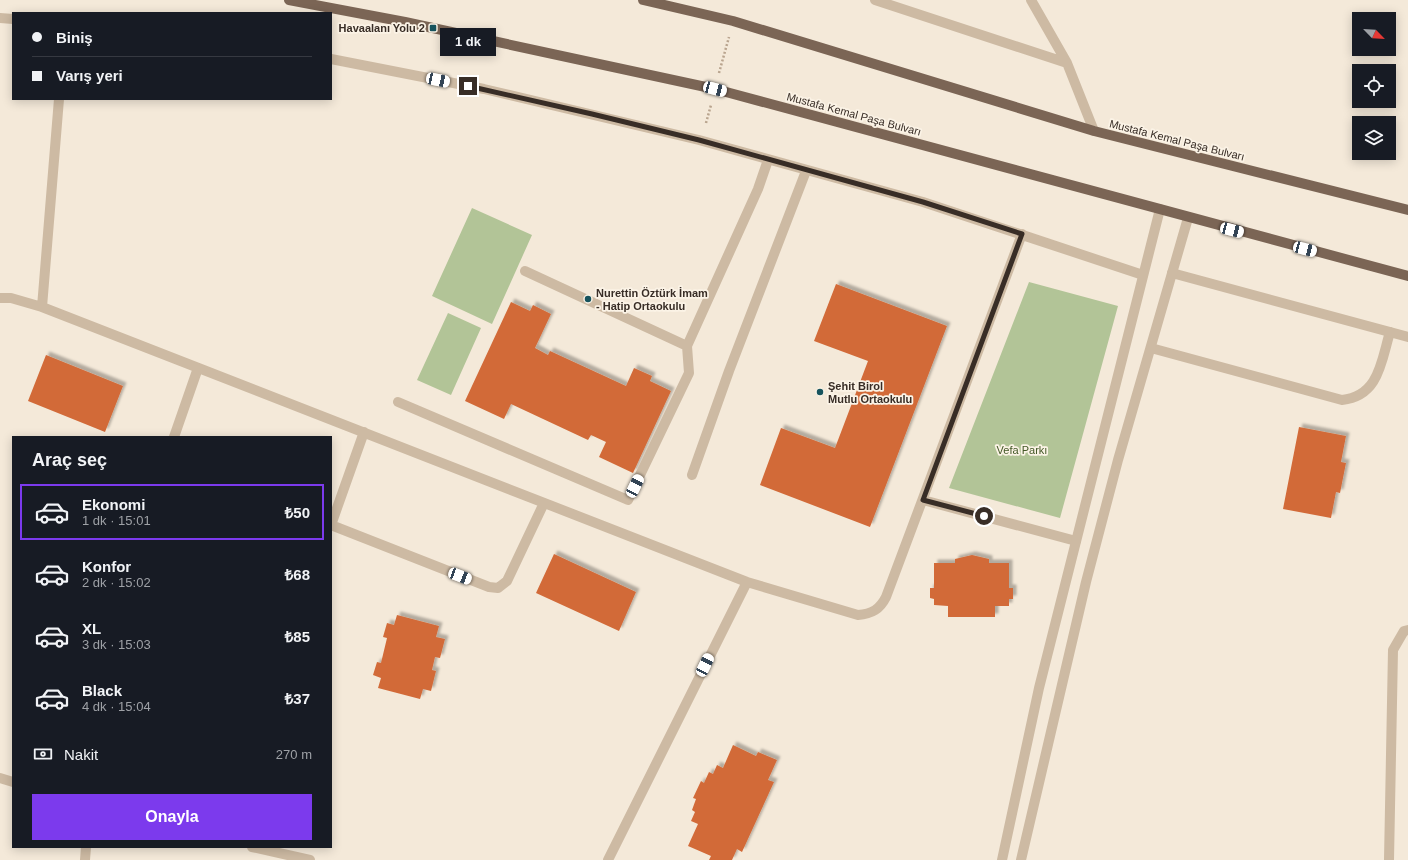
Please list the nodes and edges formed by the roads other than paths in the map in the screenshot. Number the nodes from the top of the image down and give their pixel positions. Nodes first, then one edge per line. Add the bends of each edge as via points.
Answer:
1 (289, 0) edge
2 (642, 0) edge
3 (875, 0) edge
4 (1031, 0) edge
5 (654, 1) edge
6 (0, 18) edge
7 (12, 19) edge
8 (332, 59) edge
9 (1067, 63) junction
10 (59, 100) edge
11 (1094, 131) junction
12 (768, 160) junction
13 (806, 171) junction
14 (1160, 209) junction
15 (1408, 210) edge
16 (1188, 218) junction
17 (1022, 234) junction
18 (525, 271) dead end
19 (1172, 273) junction
20 (1143, 275) junction
21 (1408, 276) edge
22 (0, 298) edge
23 (42, 307) junction
24 (1390, 332) junction
25 (1408, 337) edge
26 (687, 346) junction
27 (1151, 348) junction
28 (198, 368) junction
29 (398, 402) dead end
30 (364, 432) junction
31 (174, 436) edge
32 (692, 475) dead end
33 (923, 500) junction
34 (544, 503) junction
35 (332, 522) edge
36 (332, 525) edge
37 (1076, 541) junction
38 (747, 582) junction
39 (1408, 630) edge
40 (0, 778) edge
41 (12, 782) edge
42 (86, 848) edge
43 (256, 848) edge
44 (85, 860) edge
45 (310, 860) edge
46 (608, 860) edge
47 (1002, 860) edge
48 (1021, 860) edge
49 (1389, 860) edge

1 - 14 main road, Mustafa Kemal Paşa Bulvarı via 406,22 715,89
2 - 5 main road, Mustafa Kemal Paşa Bulvarı
3 - 9 street
4 - 9 street
5 - 11 main road, Mustafa Kemal Paşa Bulvarı via 733,21
6 - 7 street
8 - 12 street via 592,114
9 - 11 street
10 - 23 street
11 - 15 main road, Mustafa Kemal Paşa Bulvarı
12 - 13 street
12 - 26 street via 758,189
13 - 17 street via 923,202
13 - 32 street
14 - 16 main road, Mustafa Kemal Paşa Bulvarı
14 - 20 street
16 - 19 street
16 - 21 main road, Mustafa Kemal Paşa Bulvarı
17 - 20 street
17 - 33 street
18 - 26 street
19 - 24 street
19 - 27 street
20 - 37 street
22 - 23 street via 11,298
23 - 28 street
24 - 25 street
24 - 27 street via 1378,372 1369,389 1352,399 1342,400
26 - 29 street via 689,373 628,500
27 - 48 street via 1088,574
28 - 30 street
28 - 31 street
30 - 34 street
30 - 35 street
33 - 37 street
33 - 38 street via 886,597 875,611 858,615
34 - 36 street via 507,581 498,588 489,587
34 - 38 street
37 - 47 street via 1039,688
38 - 46 street
39 - 49 street via 1404,631 1393,650
40 - 41 street
42 - 44 street
43 - 45 street

